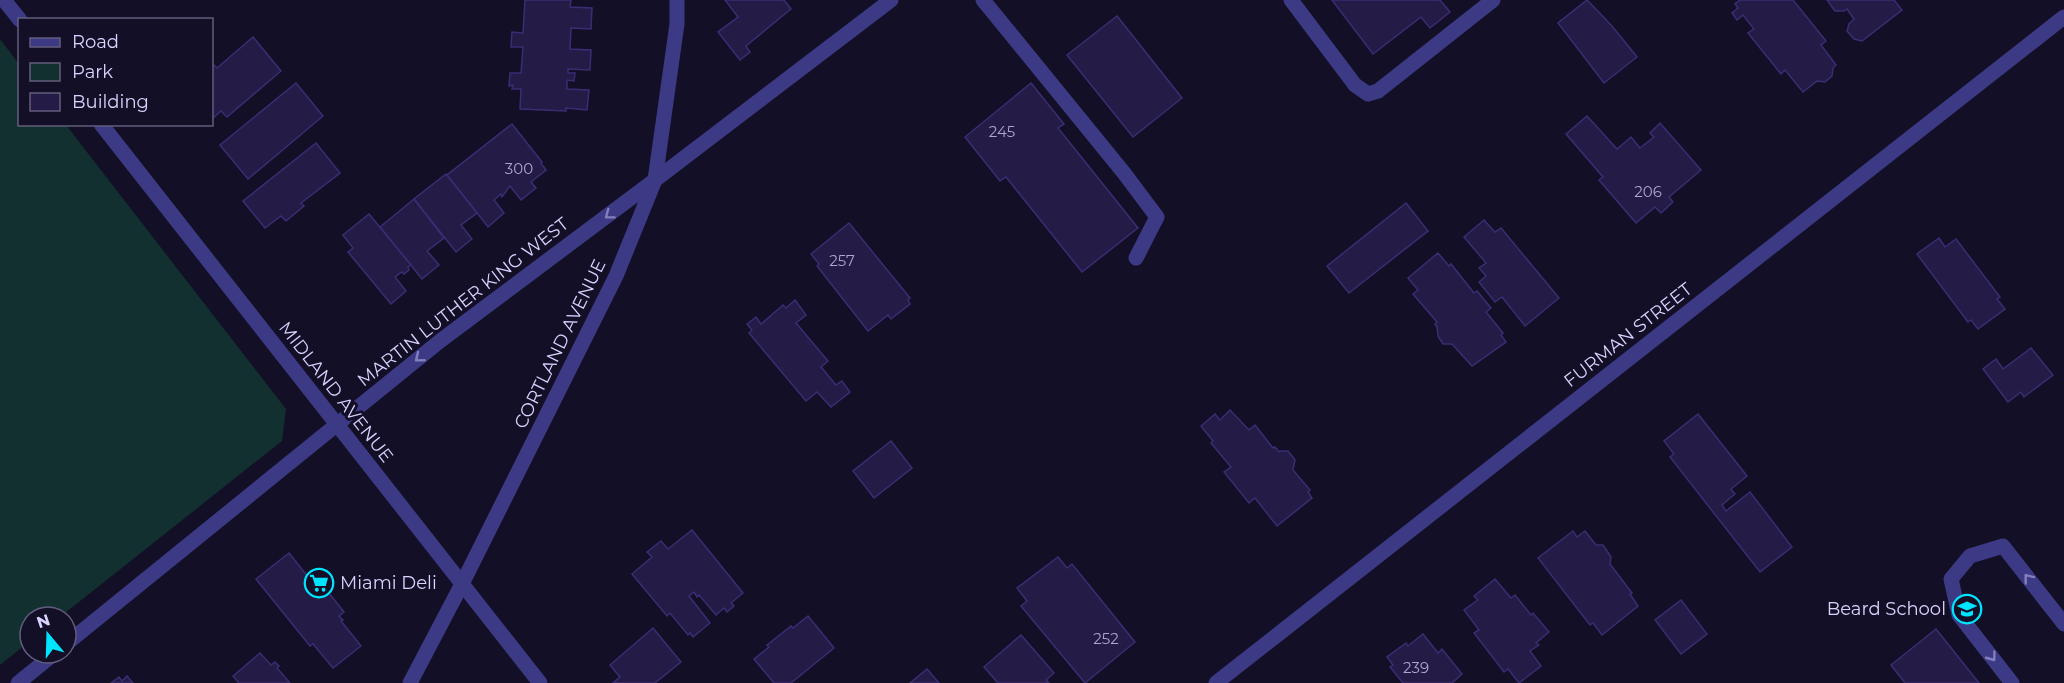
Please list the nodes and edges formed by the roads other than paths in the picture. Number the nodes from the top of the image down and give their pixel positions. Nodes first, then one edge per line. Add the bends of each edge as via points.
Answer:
1 (4, 0) edge
2 (678, 0) edge
3 (891, 0) edge
4 (983, 0) edge
5 (1291, 0) edge
6 (1493, 0) edge
7 (2064, 17) edge
8 (18, 18) edge
9 (103, 126) edge
10 (656, 180) junction
11 (1136, 258) dead end
12 (336, 425) junction
13 (462, 584) junction
14 (2064, 624) edge
15 (78, 634) edge
16 (40, 665) edge
17 (18, 683) edge
18 (410, 683) edge
19 (540, 683) edge
20 (1216, 683) edge
21 (2012, 683) edge

1 - 8 street
2 - 10 street, CORTLAND AVENUE
3 - 10 street, MARTIN LUTHER KING WEST
4 - 11 street via 1157,217
5 - 6 street via 1355,85 1368,94 1378,92
7 - 20 street, FURMAN STREET
9 - 12 street, MIDLAND AVENUE
10 -> 12 street, MARTIN LUTHER KING WEST via 440,341
10 - 13 street, CORTLAND AVENUE via 616,276
12 - 13 street, MIDLAND AVENUE
12 - 15 street, MARTIN LUTHER KING WEST
13 - 18 street, CORTLAND AVENUE
13 - 19 street, MIDLAND AVENUE
14 -> 21 street via 2003,546 1970,556 1951,579 1959,615
16 - 17 street

